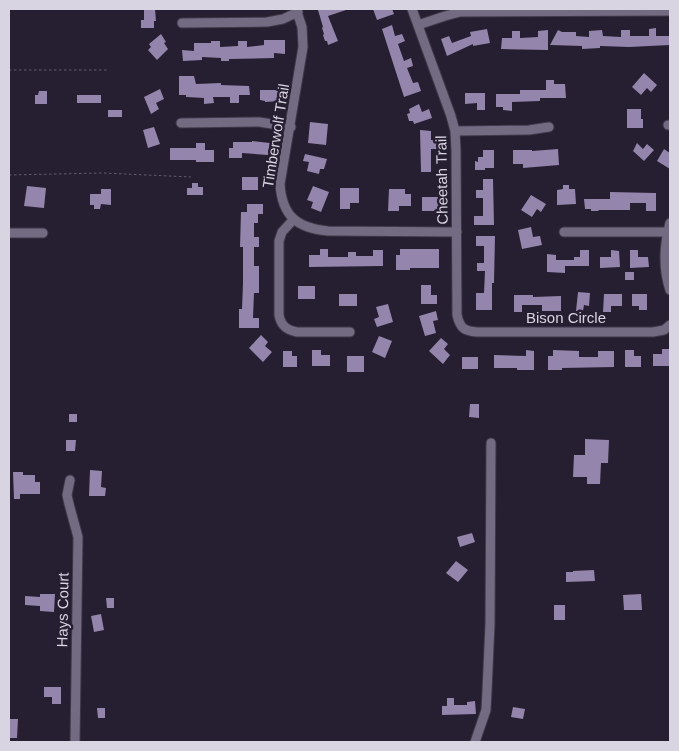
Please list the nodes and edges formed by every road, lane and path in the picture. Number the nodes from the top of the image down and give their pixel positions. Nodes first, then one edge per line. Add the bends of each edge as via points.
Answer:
1 (412, 9) edge
2 (297, 10) edge
3 (670, 11) edge
4 (182, 23) dead end
5 (418, 25) junction
6 (9, 70) edge
7 (108, 70) dead end
8 (180, 123) dead end
9 (290, 127) junction
10 (549, 127) dead end
11 (455, 130) junction
12 (9, 175) edge
13 (191, 177) dead end
14 (294, 219) junction
15 (669, 227) edge
16 (456, 232) junction
17 (564, 232) dead end
18 (43, 233) dead end
19 (9, 234) edge
20 (670, 290) edge
21 (670, 324) edge
22 (462, 327) joint
23 (350, 332) dead end
24 (491, 443) dead end
25 (70, 480) dead end
26 (75, 742) edge
27 (475, 742) edge

1 - 5 street, Cheetah Trail
2 - 4 street via 283,19 267,22
2 - 9 street, Timberwolf Trail via 304,47
3 - 5 street via 460,12
5 - 11 street, Cheetah Trail
6 - 7 path
8 - 9 street via 259,122
9 - 14 street, Timberwolf Trail via 280,184 285,209
10 - 11 street
11 - 16 street, Cheetah Trail
12 - 13 path via 103,173
14 - 16 street via 304,226 328,231
14 - 23 street via 282,232 279,241 280,322 297,332
15 - 17 street
15 - 20 street via 665,250
16 - 22 street, Cheetah Trail via 457,314
18 - 19 street
21 - 22 street, Bison Circle via 664,330 653,332 477,332
24 - 27 street via 486,710
25 - 26 street, Hays Court via 67,495 78,538

